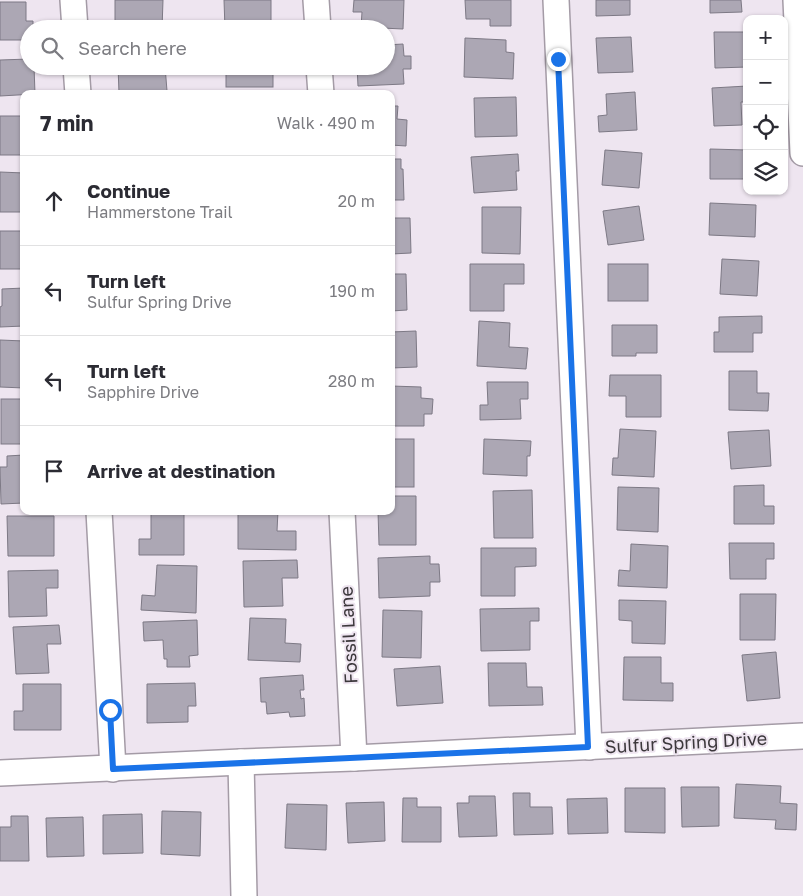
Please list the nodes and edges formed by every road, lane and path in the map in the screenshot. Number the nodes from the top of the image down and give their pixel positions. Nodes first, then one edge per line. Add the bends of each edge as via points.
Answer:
1 (73, 0) edge
2 (316, 0) edge
3 (556, 0) edge
4 (796, 0) edge
5 (74, 20) edge
6 (317, 20) edge
7 (77, 75) edge
8 (320, 75) edge
9 (78, 90) edge
10 (321, 90) edge
11 (803, 153) edge
12 (99, 515) edge
13 (342, 515) edge
14 (803, 736) edge
15 (588, 747) junction
16 (354, 758) junction
17 (241, 762) junction
18 (113, 769) junction
19 (0, 773) edge
20 (244, 896) edge

1 - 5 street
2 - 6 street
3 - 15 street
4 - 11 street
7 - 9 street
8 - 10 street
12 - 18 street
13 - 16 street, Fossil Lane
14 - 15 street, Sulfur Spring Drive
15 - 16 street, Sulfur Spring Drive
16 - 17 street, Sulfur Spring Drive
17 - 18 street, Sulfur Spring Drive
17 - 20 street
18 - 19 street, Sulfur Spring Drive

